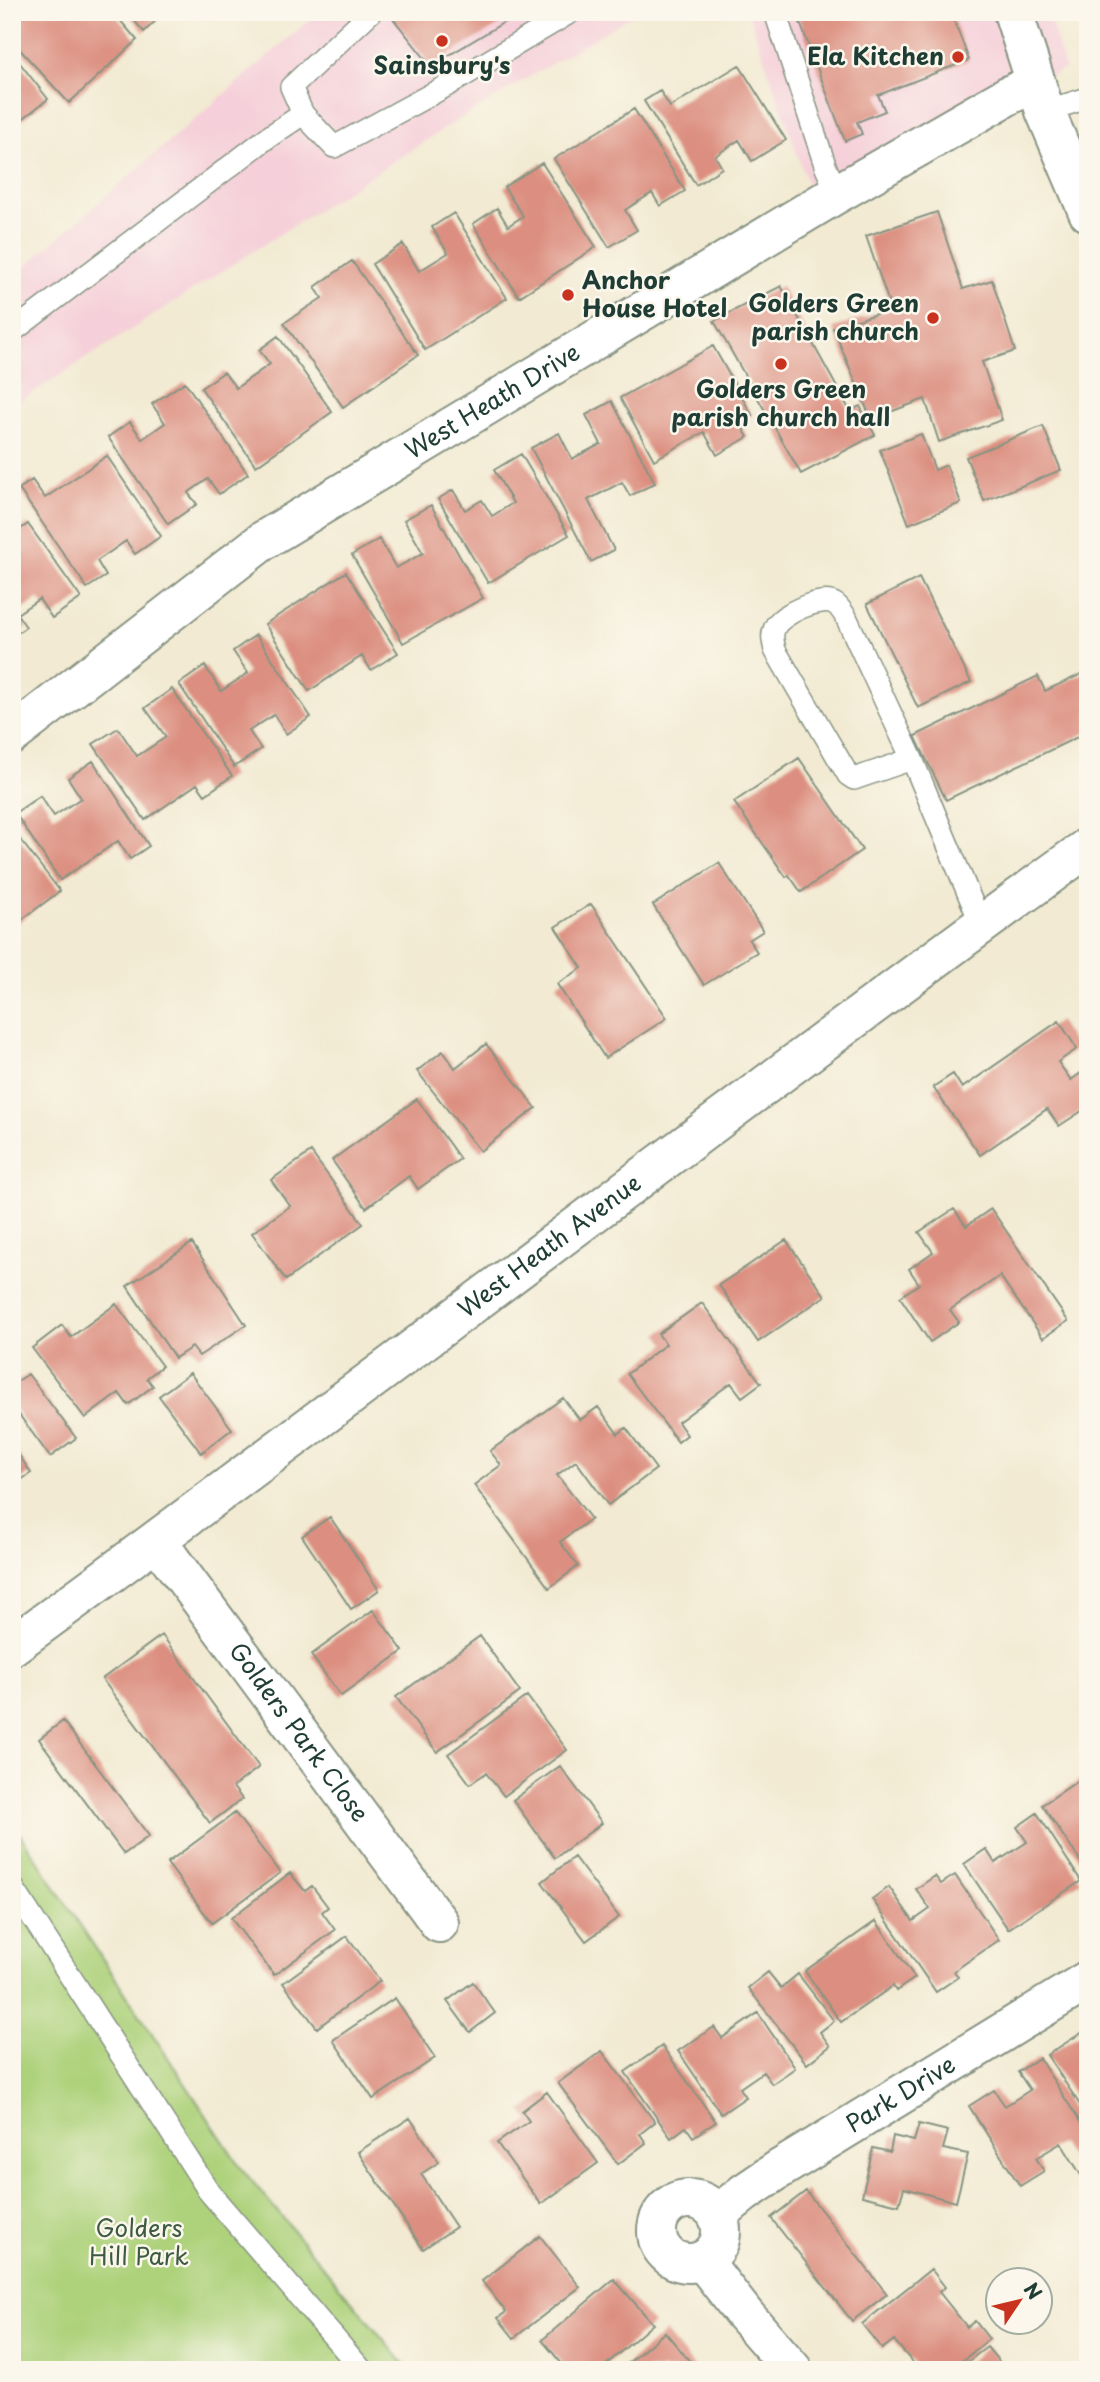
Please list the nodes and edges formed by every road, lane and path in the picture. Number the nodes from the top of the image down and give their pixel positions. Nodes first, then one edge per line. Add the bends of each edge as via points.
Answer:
1 (371, 12) edge
2 (571, 12) edge
3 (775, 12) edge
4 (1013, 12) edge
5 (1040, 97) junction
6 (1088, 98) edge
7 (303, 114) junction
8 (838, 194) junction
9 (1088, 212) edge
10 (12, 332) edge
11 (12, 735) edge
12 (912, 759) junction
13 (1088, 846) edge
14 (981, 924) junction
15 (157, 1541) junction
16 (12, 1646) edge
17 (12, 1886) edge
18 (439, 1923) dead end
19 (1088, 1980) edge
20 (714, 2237) junction
21 (362, 2370) edge
22 (793, 2370) edge

1 - 7 lane via 291,87
2 - 7 lane via 334,147
3 - 8 lane
4 - 5 street
5 - 6 lane
5 - 8 street, West Heath Drive via 998,102
5 - 9 street
7 - 10 lane
8 - 11 street, West Heath Drive via 264,540
12 - 12 lane via 854,632 836,604 825,600 811,603 780,618 772,638 775,650 848,775 863,777
12 - 14 lane
13 - 14 street, West Heath Avenue
14 - 15 street, West Heath Avenue
15 - 16 street, West Heath Avenue
15 - 18 street, Golders Park Close
17 - 21 lane via 209,2193
19 - 20 street, Park Drive via 744,2193
20 - 20 street via 691,2264 677,2262 658,2242 657,2228 670,2204 694,2199 709,2205
20 - 22 street via 746,2315

